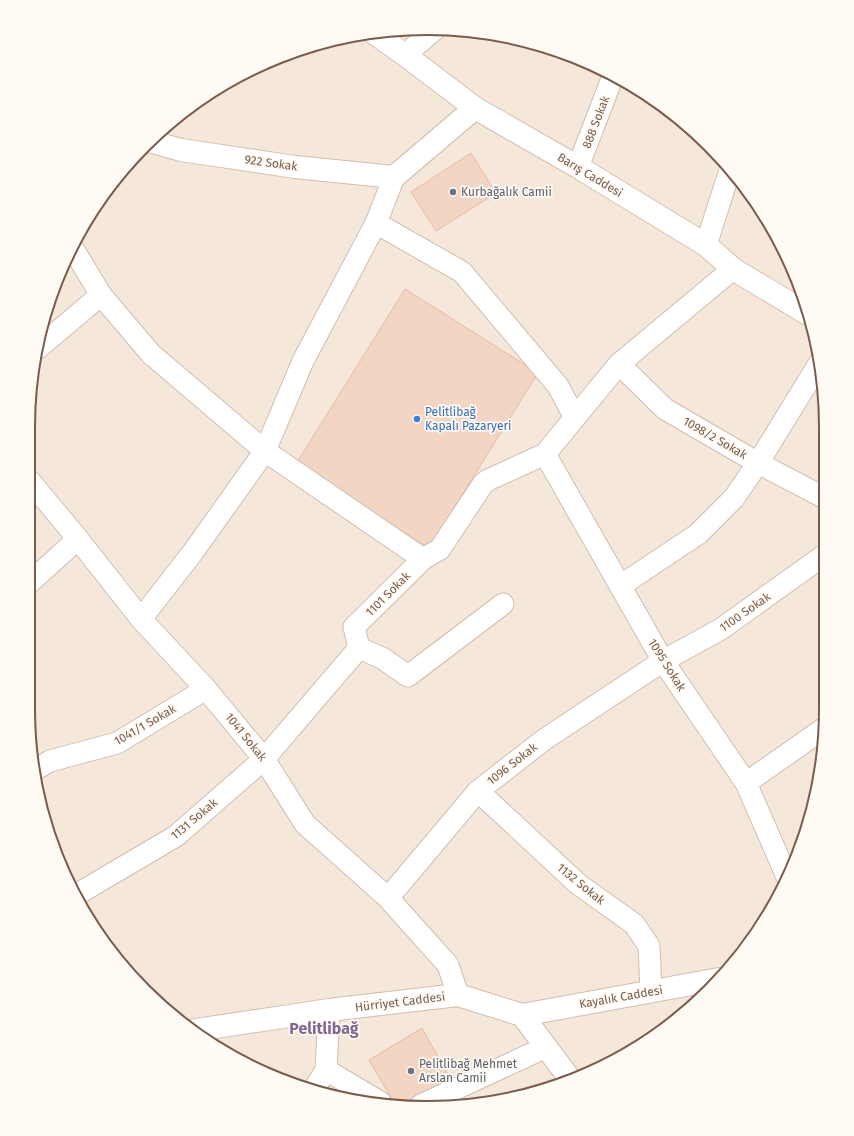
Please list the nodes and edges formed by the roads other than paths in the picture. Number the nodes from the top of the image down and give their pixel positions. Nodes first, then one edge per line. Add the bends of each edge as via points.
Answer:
1 (428, 35) edge
2 (381, 38) edge
3 (405, 55) junction
4 (611, 81) edge
5 (475, 108) junction
6 (157, 143) edge
7 (578, 167) junction
8 (728, 176) edge
9 (394, 177) junction
10 (376, 223) junction
11 (706, 245) junction
12 (76, 253) edge
13 (733, 269) junction
14 (101, 295) junction
15 (801, 310) edge
16 (45, 343) edge
17 (619, 364) junction
18 (815, 370) edge
19 (575, 418) junction
20 (265, 451) junction
21 (545, 454) junction
22 (758, 463) junction
23 (35, 487) edge
24 (819, 495) edge
25 (78, 539) junction
26 (423, 559) junction
27 (819, 559) edge
28 (35, 578) edge
29 (620, 586) junction
30 (503, 604) dead end
31 (141, 620) junction
32 (360, 648) junction
33 (663, 661) junction
34 (206, 689) junction
35 (818, 732) edge
36 (264, 759) junction
37 (39, 767) edge
38 (746, 783) junction
39 (478, 791) junction
40 (784, 870) edge
41 (81, 892) edge
42 (388, 898) junction
43 (709, 981) edge
44 (651, 991) junction
45 (458, 995) junction
46 (329, 1010) junction
47 (522, 1015) junction
48 (201, 1029) edge
49 (546, 1047) junction
50 (326, 1070) junction
51 (567, 1075) edge
52 (316, 1085) edge
53 (372, 1097) edge
54 (430, 1101) edge

1 - 3 street
2 - 3 street, Barış Caddesi
3 - 5 street, Barış Caddesi
4 - 7 street, 888 Sokak
5 - 7 street, Barış Caddesi
5 - 9 street
6 - 9 street, 922 Sokak via 181,150 295,167
7 - 11 street, Barış Caddesi
8 - 11 street
9 - 10 street
10 - 19 street via 462,272 558,386
10 - 20 street via 303,361
11 - 13 street, Barış Caddesi
12 - 14 street
13 - 15 street, Barış Caddesi
13 - 17 street
14 - 16 street
14 - 20 street via 151,354
17 - 19 street
17 - 22 street, 1098/2 Sokak via 665,409
18 - 22 street
19 - 21 street
20 - 26 street
20 - 31 street
21 - 26 street, 1101 Sokak via 483,484 440,549
21 - 29 street, 1095 Sokak
22 - 24 street, 1098/2 Sokak
22 - 29 street via 734,498 698,534
23 - 25 street, 1041 Sokak
25 - 28 street
25 - 31 street, 1041 Sokak
26 - 32 street, 1101 Sokak via 354,627
27 - 33 street, 1100 Sokak via 721,629
29 - 33 street, 1095 Sokak
30 - 32 street via 408,676 382,658
31 - 34 street, 1041 Sokak
32 - 36 street
33 - 38 street, 1095 Sokak
33 - 39 street, 1096 Sokak via 545,739
34 - 36 street, 1041 Sokak
34 - 37 street, 1041/1 Sokak via 117,744 50,761
35 - 38 street
36 - 41 street, 1131 Sokak via 176,836
36 - 42 street, 1041 Sokak via 305,824
38 - 40 street, 1095 Sokak
39 - 42 street, 1096 Sokak
39 - 44 street, 1132 Sokak via 578,884 634,924 649,946
42 - 45 street, 1041 Sokak via 448,965
43 - 44 street, Kayalık Caddesi
44 - 47 street, Kayalık Caddesi
45 - 46 street, Hürriyet Caddesi
45 - 47 street, Hürriyet Caddesi
46 - 48 street, Hürriyet Caddesi
46 - 50 street
47 - 49 street
49 - 51 street
49 - 54 street
50 - 52 street
50 - 53 street

